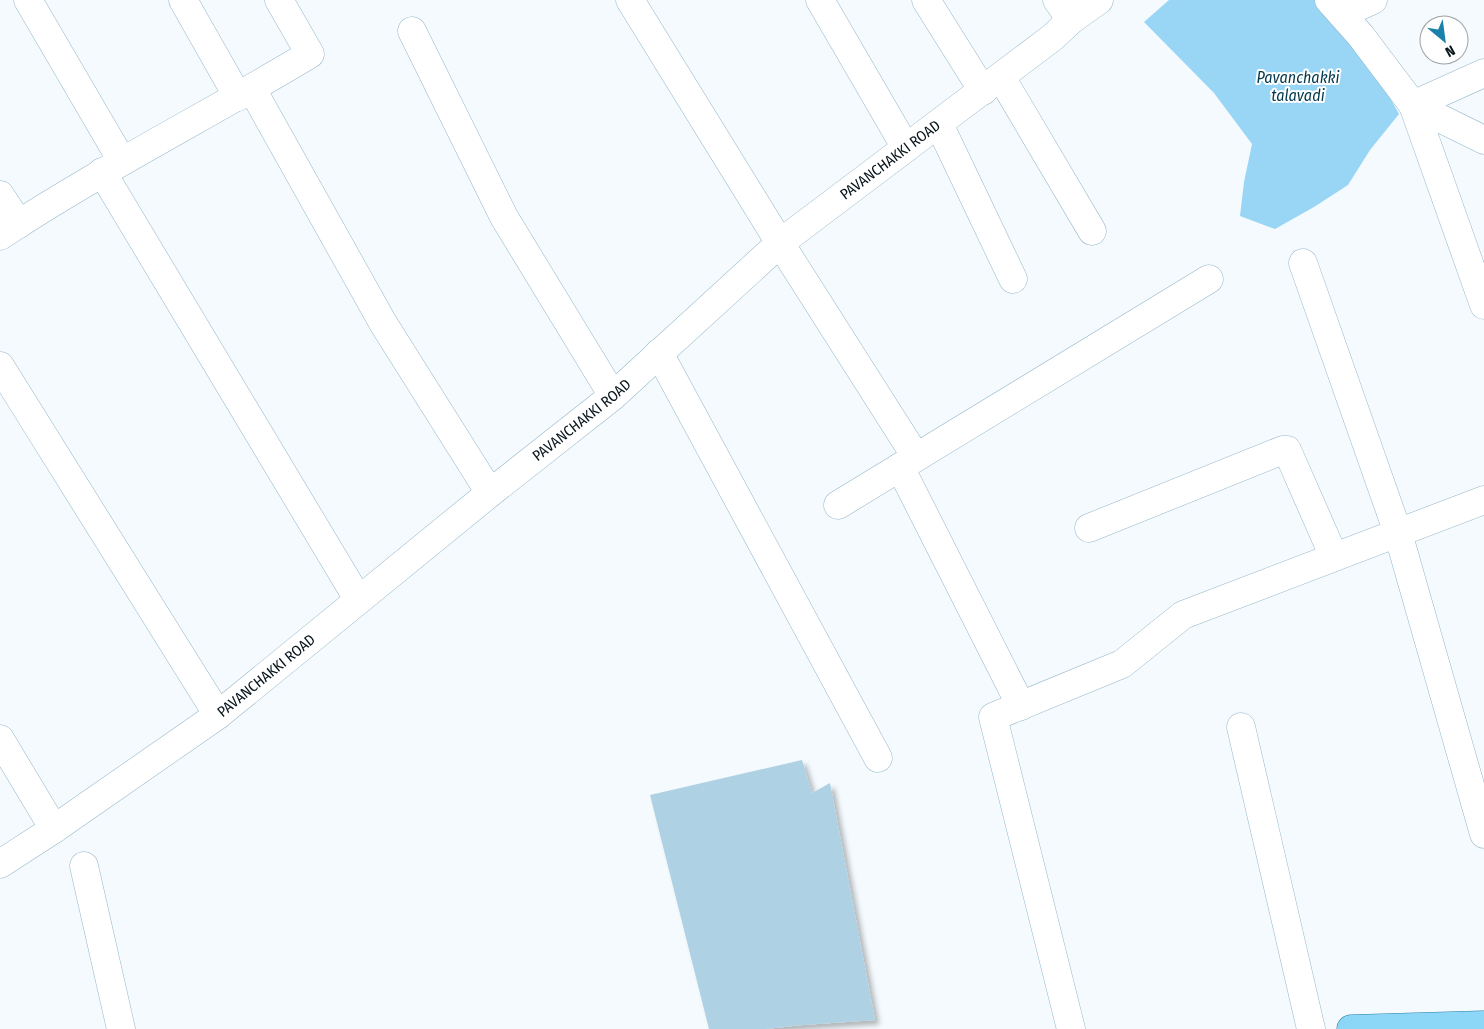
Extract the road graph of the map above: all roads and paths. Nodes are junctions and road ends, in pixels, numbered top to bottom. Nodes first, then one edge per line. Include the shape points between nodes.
1 (28, 0) edge
2 (183, 0) edge
3 (279, 0) edge
4 (630, 0) edge
5 (820, 0) edge
6 (926, 0) edge
7 (1098, 0) edge
8 (1373, 0) edge
9 (1335, 7) edge
10 (1064, 10) edge
11 (412, 31) dead end
12 (1484, 73) edge
13 (992, 84) junction
14 (245, 93) junction
15 (1413, 105) junction
16 (939, 124) junction
17 (1484, 140) edge
18 (906, 148) junction
19 (112, 166) junction
20 (0, 195) edge
21 (9, 230) edge
22 (1092, 230) dead end
23 (780, 243) junction
24 (1303, 262) dead end
25 (1014, 279) dead end
26 (1209, 279) dead end
27 (1484, 305) edge
28 (658, 353) junction
29 (0, 366) edge
30 (613, 396) junction
31 (908, 462) junction
32 (490, 493) junction
33 (1484, 500) edge
34 (838, 505) dead end
35 (1089, 528) dead end
36 (1398, 533) junction
37 (1334, 557) junction
38 (358, 600) junction
39 (1022, 706) junction
40 (218, 715) junction
41 (1241, 727) dead end
42 (0, 739) edge
43 (878, 758) dead end
44 (54, 829) junction
45 (1484, 834) edge
46 (0, 864) edge
47 (84, 866) dead end
48 (1484, 1025) edge
49 (121, 1029) edge
50 (1071, 1029) edge
51 (1311, 1029) edge
52 (1350, 1029) edge

1 - 19 street
2 - 14 street
3 - 14 street via 310,54
4 - 23 street
5 - 18 street
6 - 13 street
7 - 10 street, PAVANCHAKKI ROAD
8 - 9 street
9 - 15 street
10 - 13 street, PAVANCHAKKI ROAD via 1054,37
11 - 30 street via 504,217
12 - 15 street
13 - 16 street, PAVANCHAKKI ROAD
13 - 22 street
14 - 19 street
14 - 32 street
15 - 17 street
15 - 27 street
16 - 18 street, PAVANCHAKKI ROAD
16 - 25 street
18 - 23 street, PAVANCHAKKI ROAD
19 - 21 street
19 - 38 street
20 - 21 street
23 - 28 street, PAVANCHAKKI ROAD
23 - 31 street
24 - 36 street
26 - 31 street
28 - 30 street, PAVANCHAKKI ROAD
28 - 43 street
29 - 40 street
30 - 32 street, PAVANCHAKKI ROAD
31 - 34 street
31 - 39 street
32 - 38 street, PAVANCHAKKI ROAD
33 - 36 street
35 - 37 street via 1287,450
36 - 37 street
36 - 45 street
37 - 39 street via 1183,615 1122,664
38 - 40 street, PAVANCHAKKI ROAD
39 - 50 street via 993,718
40 - 44 street, PAVANCHAKKI ROAD
41 - 51 street
42 - 44 street
44 - 46 street, PAVANCHAKKI ROAD
47 - 49 street
48 - 52 main road

